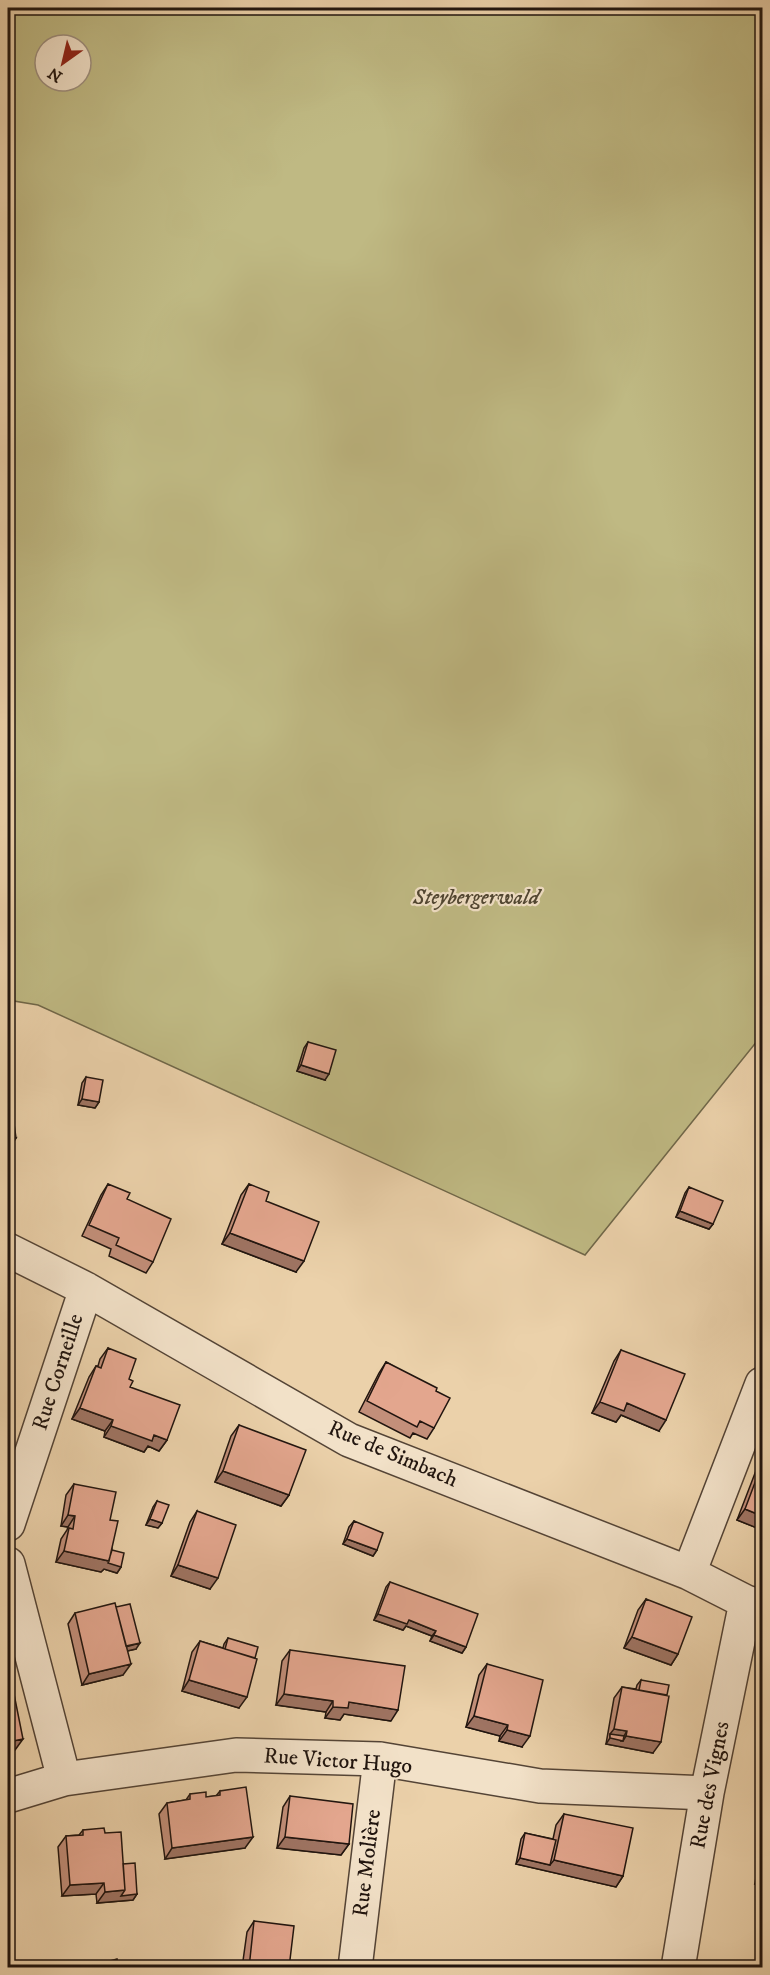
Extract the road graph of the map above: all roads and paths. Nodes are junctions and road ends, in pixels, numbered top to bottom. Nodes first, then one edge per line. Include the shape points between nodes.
1 (8, 1250) edge
2 (86, 1288) junction
3 (762, 1384) edge
4 (8, 1524) edge
5 (8, 1564) edge
6 (689, 1573) junction
7 (754, 1605) edge
8 (380, 1759) junction
9 (64, 1779) junction
10 (707, 1793) junction
11 (8, 1796) edge
12 (355, 1968) edge
13 (678, 1968) edge

1 - 2 street, Rue de Simbach
2 - 4 street, Rue Corneille
2 - 6 street, Rue de Simbach via 349,1440
3 - 6 street
5 - 9 street
6 - 7 street, Rue de Simbach
7 - 10 street, Rue des Vignes
8 - 9 street, Rue Victor Hugo via 236,1755
8 - 10 street, Rue Victor Hugo via 540,1786
8 - 12 street, Rue Molière
9 - 11 street, Rue Victor Hugo
10 - 13 street, Rue des Vignes

